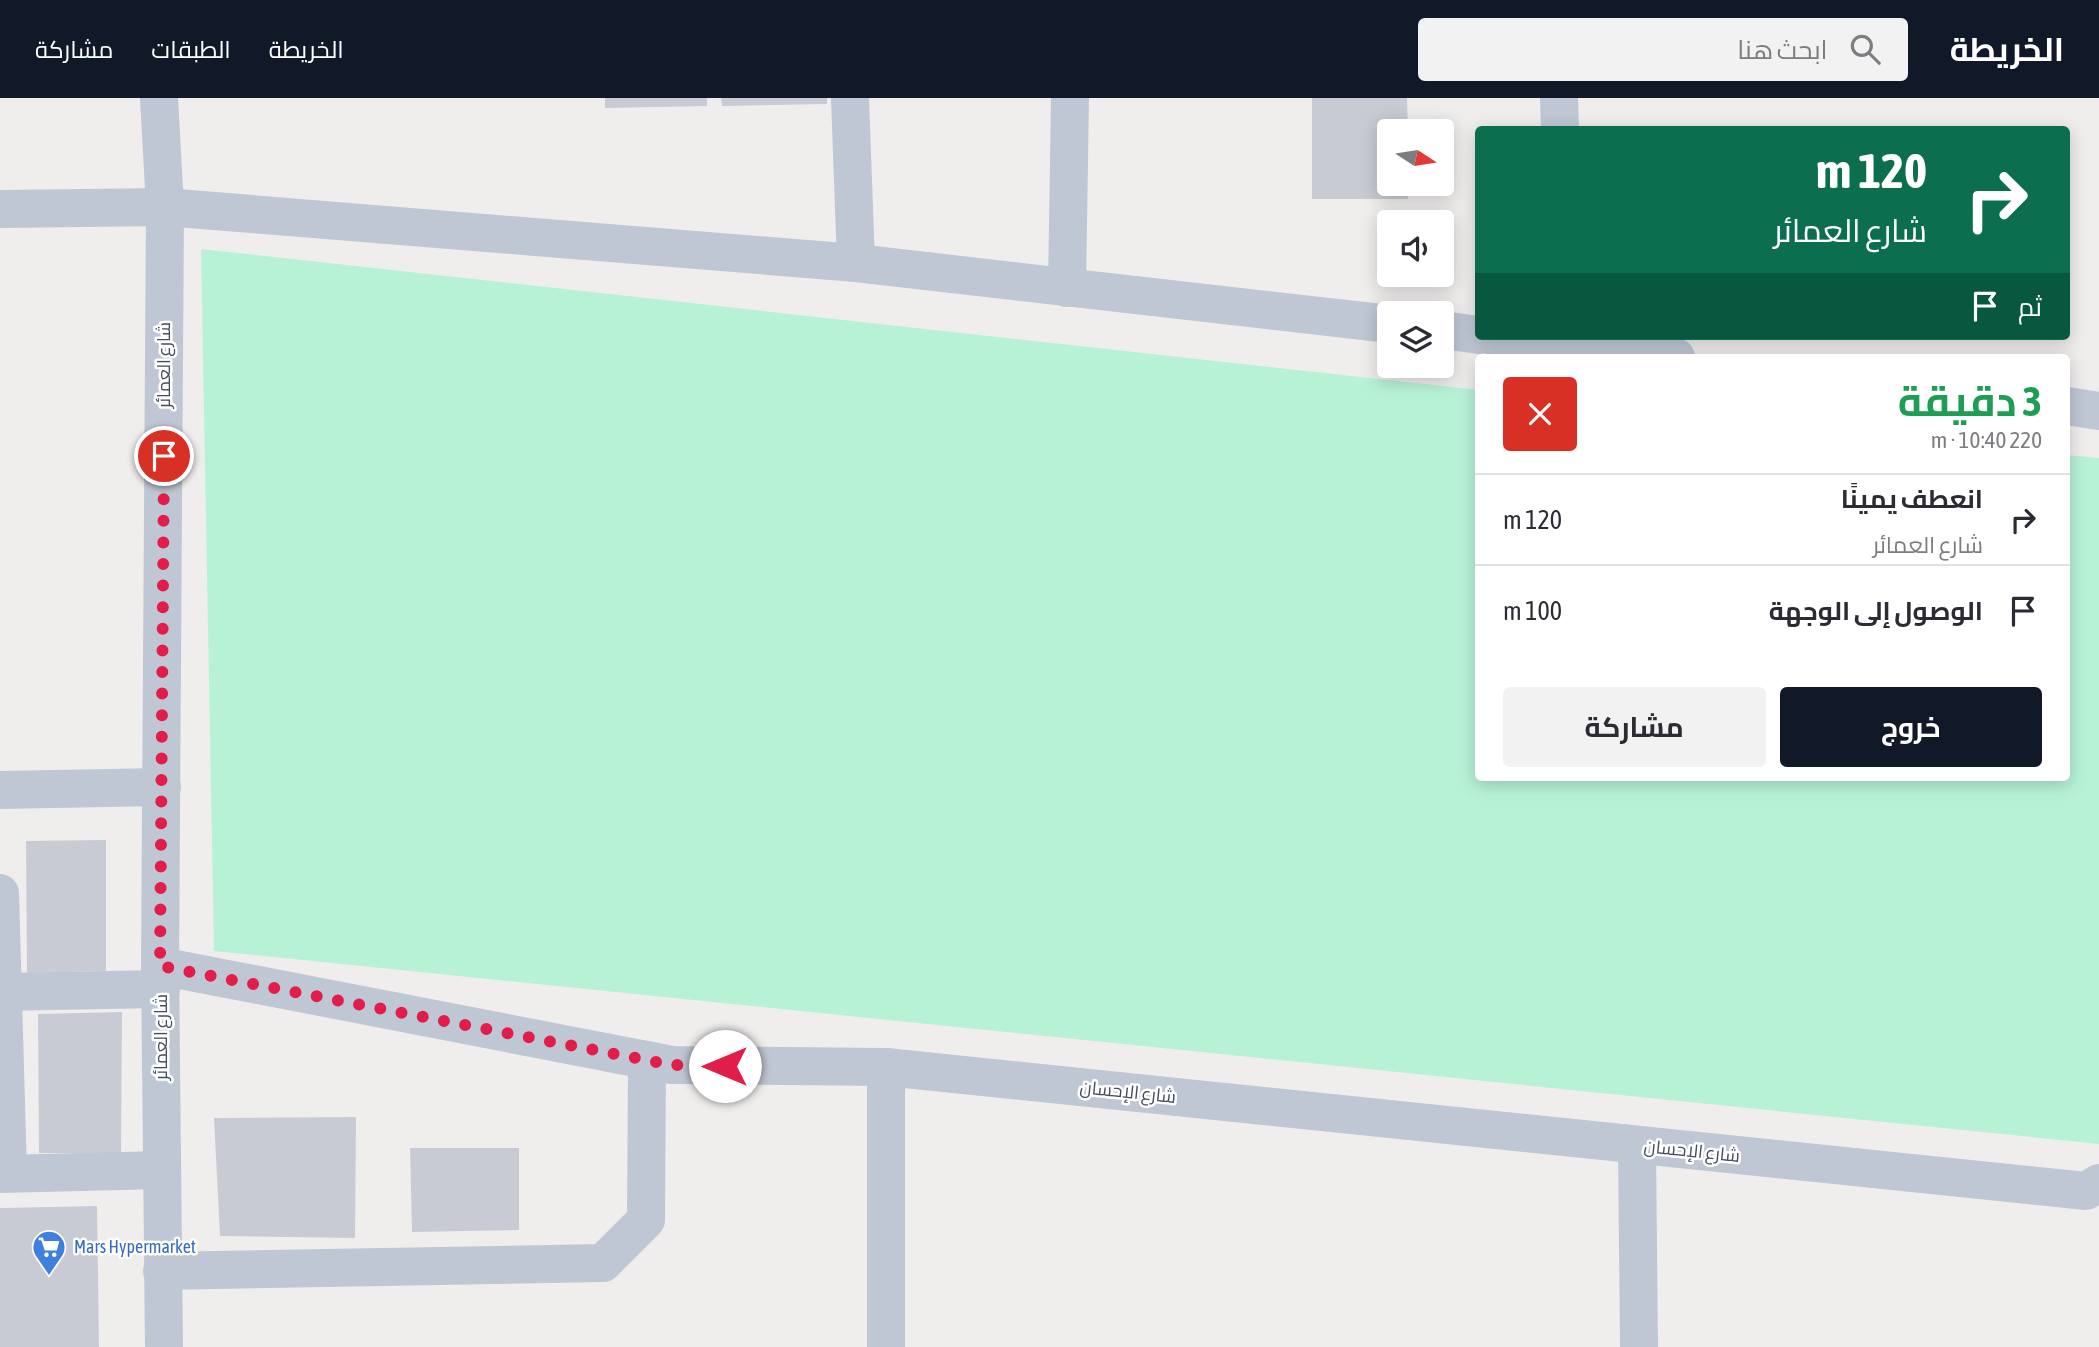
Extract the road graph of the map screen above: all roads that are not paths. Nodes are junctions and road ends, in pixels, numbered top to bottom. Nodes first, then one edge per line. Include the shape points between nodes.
1 (159, 98) edge
2 (850, 98) edge
3 (1070, 98) edge
4 (1559, 98) edge
5 (1560, 126) edge
6 (165, 207) junction
7 (0, 209) edge
8 (856, 263) junction
9 (1068, 288) junction
10 (1377, 323) edge
11 (1454, 332) edge
12 (1475, 334) edge
13 (1567, 340) edge
14 (1657, 354) edge
15 (2070, 406) edge
16 (2099, 411) edge
17 (162, 787) junction
18 (0, 790) edge
19 (0, 893) edge
20 (161, 978) junction
21 (1, 992) edge
22 (647, 1060) junction
23 (886, 1067) junction
24 (1637, 1146) junction
25 (162, 1170) junction
26 (4, 1173) edge
27 (2099, 1183) edge
28 (162, 1271) junction
29 (164, 1347) edge
30 (886, 1347) edge
31 (1639, 1347) edge

1 - 6 street, شارع العمائر
2 - 8 street
3 - 9 street
4 - 5 street
6 - 7 street
6 - 8 street
6 - 17 street, شارع العمائر
8 - 9 street
9 - 10 street
11 - 12 street
13 - 14 street
15 - 16 street
17 - 18 street
17 - 20 street, شارع العمائر
19 - 21 street
20 - 21 street, شارع الإحسان
20 - 22 street, شارع الإحسان
20 - 25 street, شارع العمائر
21 - 26 street
22 - 23 street, شارع الإحسان via 672,1065
22 - 28 street via 646,1220 603,1264
23 - 24 street, شارع الإحسان
23 - 30 street
24 - 27 street, شارع الإحسان via 2086,1191
24 - 31 street
25 - 26 street
25 - 28 street, شارع العمائر
28 - 29 street, شارع العمائر

